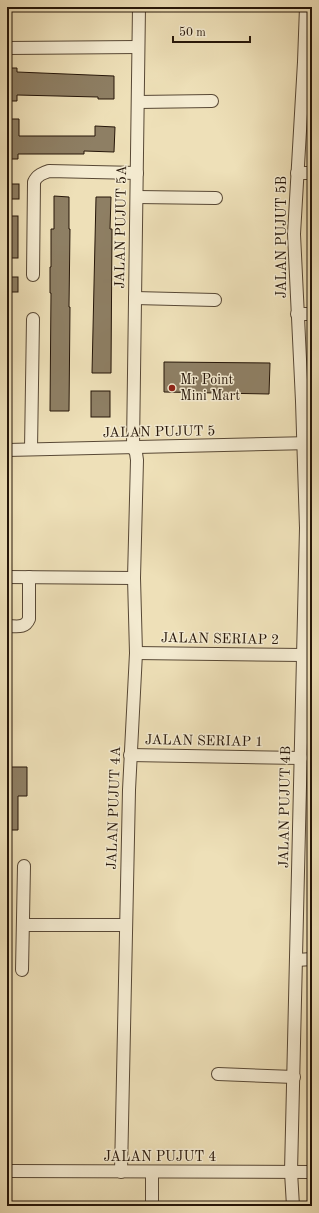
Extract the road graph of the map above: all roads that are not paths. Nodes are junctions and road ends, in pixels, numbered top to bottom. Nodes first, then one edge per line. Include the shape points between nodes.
1 (139, 7) edge
2 (306, 7) edge
3 (138, 47) junction
4 (7, 48) edge
5 (308, 62) edge
6 (212, 101) dead end
7 (138, 102) junction
8 (137, 173) junction
9 (297, 173) junction
10 (312, 173) edge
11 (137, 197) junction
12 (216, 198) dead end
13 (33, 275) dead end
14 (135, 298) junction
15 (215, 300) dead end
16 (297, 314) junction
17 (312, 314) edge
18 (33, 319) dead end
19 (308, 444) edge
20 (133, 447) junction
21 (31, 449) junction
22 (7, 450) edge
23 (309, 528) edge
24 (7, 577) edge
25 (29, 577) junction
26 (134, 578) junction
27 (7, 626) edge
28 (308, 637) edge
29 (136, 653) junction
30 (303, 655) junction
31 (307, 744) edge
32 (130, 756) junction
33 (301, 758) junction
34 (24, 866) dead end
35 (23, 925) junction
36 (126, 925) junction
37 (312, 959) edge
38 (297, 960) junction
39 (22, 970) dead end
40 (218, 1074) dead end
41 (294, 1077) junction
42 (7, 1171) edge
43 (121, 1172) junction
44 (152, 1172) junction
45 (291, 1172) junction
46 (312, 1172) edge
47 (152, 1206) edge
48 (293, 1206) edge

1 - 3 street, JALAN PUJUT 5A
2 - 5 street, JALAN PUJUT 5B
3 - 4 street
3 - 7 street, JALAN PUJUT 5A
5 - 9 street, JALAN PUJUT 5B
6 - 7 street
7 - 8 street, JALAN PUJUT 5A
8 - 11 street, JALAN PUJUT 5A
8 - 13 street via 49,171 35,178
9 - 10 street
9 - 16 street, JALAN PUJUT 5B via 294,234
11 - 12 street
11 - 14 street, JALAN PUJUT 5A
14 - 15 street
14 - 20 street, JALAN PUJUT 5A
16 - 17 street
16 - 19 street, JALAN PUJUT 5B
18 - 21 street
19 - 20 street, JALAN PUJUT 5
19 - 23 street, JALAN PUJUT 4B
20 - 21 street, JALAN PUJUT 5
20 - 26 street, JALAN PUJUT 4A via 137,460
21 - 22 street, JALAN PUJUT 5
23 - 28 street, JALAN PUJUT 4B
24 - 25 street
25 - 26 street
25 - 27 street via 27,624
26 - 29 street, JALAN PUJUT 4A
28 - 30 street, JALAN PUJUT 4B
29 - 30 street, JALAN SERIAP 2
29 - 32 street, JALAN PUJUT 4A
30 - 31 street, JALAN PUJUT 4B
31 - 33 street, JALAN PUJUT 4B
32 - 33 street, JALAN SERIAP 1
32 - 36 street, JALAN PUJUT 4A
33 - 38 street, JALAN PUJUT 4B
34 - 35 street
35 - 36 street
35 - 39 street
36 - 43 street, JALAN PUJUT 4A
37 - 38 street
38 - 41 street, JALAN PUJUT 4B
40 - 41 street
41 - 45 street, JALAN PUJUT 4B
42 - 43 street, JALAN PUJUT 4
43 - 44 street, JALAN PUJUT 4
44 - 45 street, JALAN PUJUT 4
44 - 47 street
45 - 46 street, JALAN PUJUT 4
45 - 48 street, JALAN PUJUT 4B

